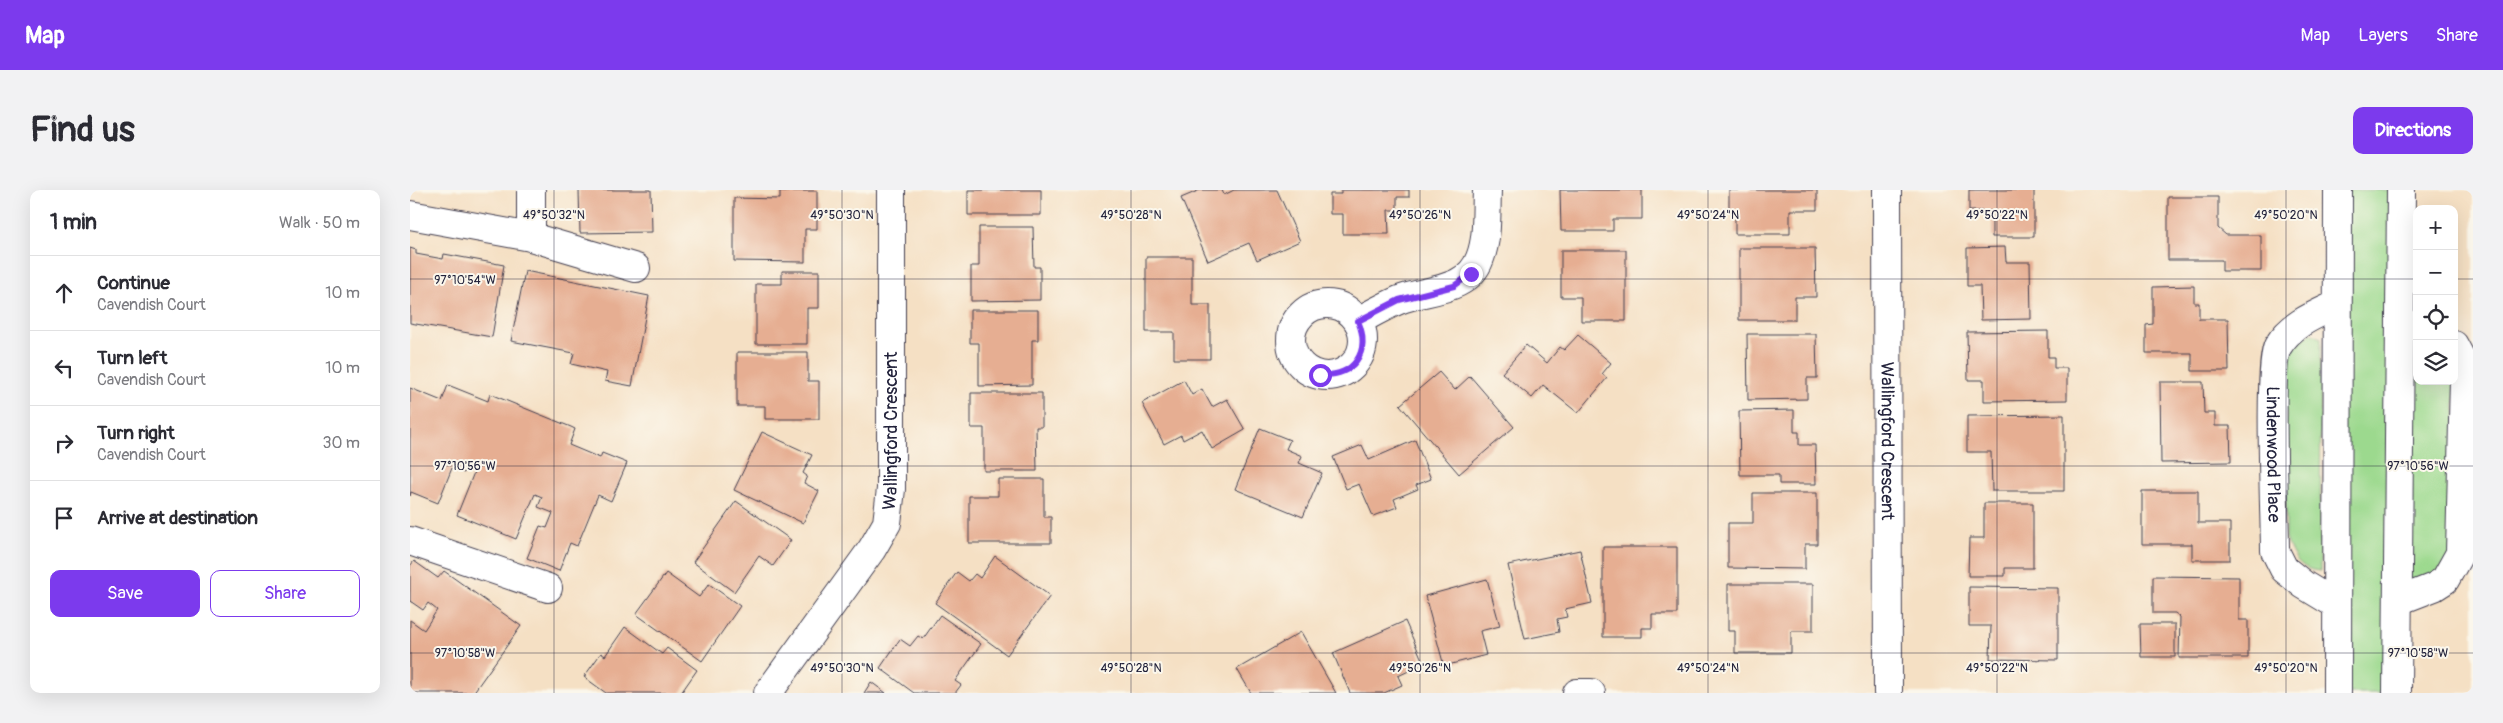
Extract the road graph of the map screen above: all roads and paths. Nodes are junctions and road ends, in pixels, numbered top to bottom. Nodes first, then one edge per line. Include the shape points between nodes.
1 (531, 190) edge
2 (891, 190) edge
3 (1487, 190) edge
4 (1888, 190) edge
5 (2338, 190) edge
6 (2402, 190) edge
7 (410, 215) edge
8 (531, 237) junction
9 (636, 268) dead end
10 (2336, 305) junction
11 (2409, 307) edge
12 (1358, 321) dead end
13 (2458, 352) edge
14 (410, 541) edge
15 (548, 588) dead end
16 (2398, 601) junction
17 (2337, 605) junction
18 (768, 693) edge
19 (1577, 693) edge
20 (1591, 693) edge
21 (1888, 693) edge
22 (2337, 693) edge
23 (2397, 693) edge

1 - 8 street
2 - 18 street, Wallingford Crescent via 891,489 887,523 872,549
3 - 12 street via 1486,228 1480,258 1471,274 1454,286 1399,300
4 - 21 street, Wallingford Crescent
5 - 10 street
6 - 11 street
7 - 8 street
8 - 9 street
10 - 17 street
10 - 17 street, Lindenwood Place via 2303,320 2277,346 2273,386 2275,551 2284,569
11 - 16 street
13 - 16 street via 2464,377 2460,553 2445,580
14 - 15 street
16 - 23 street
17 - 22 street
19 - 20 street

